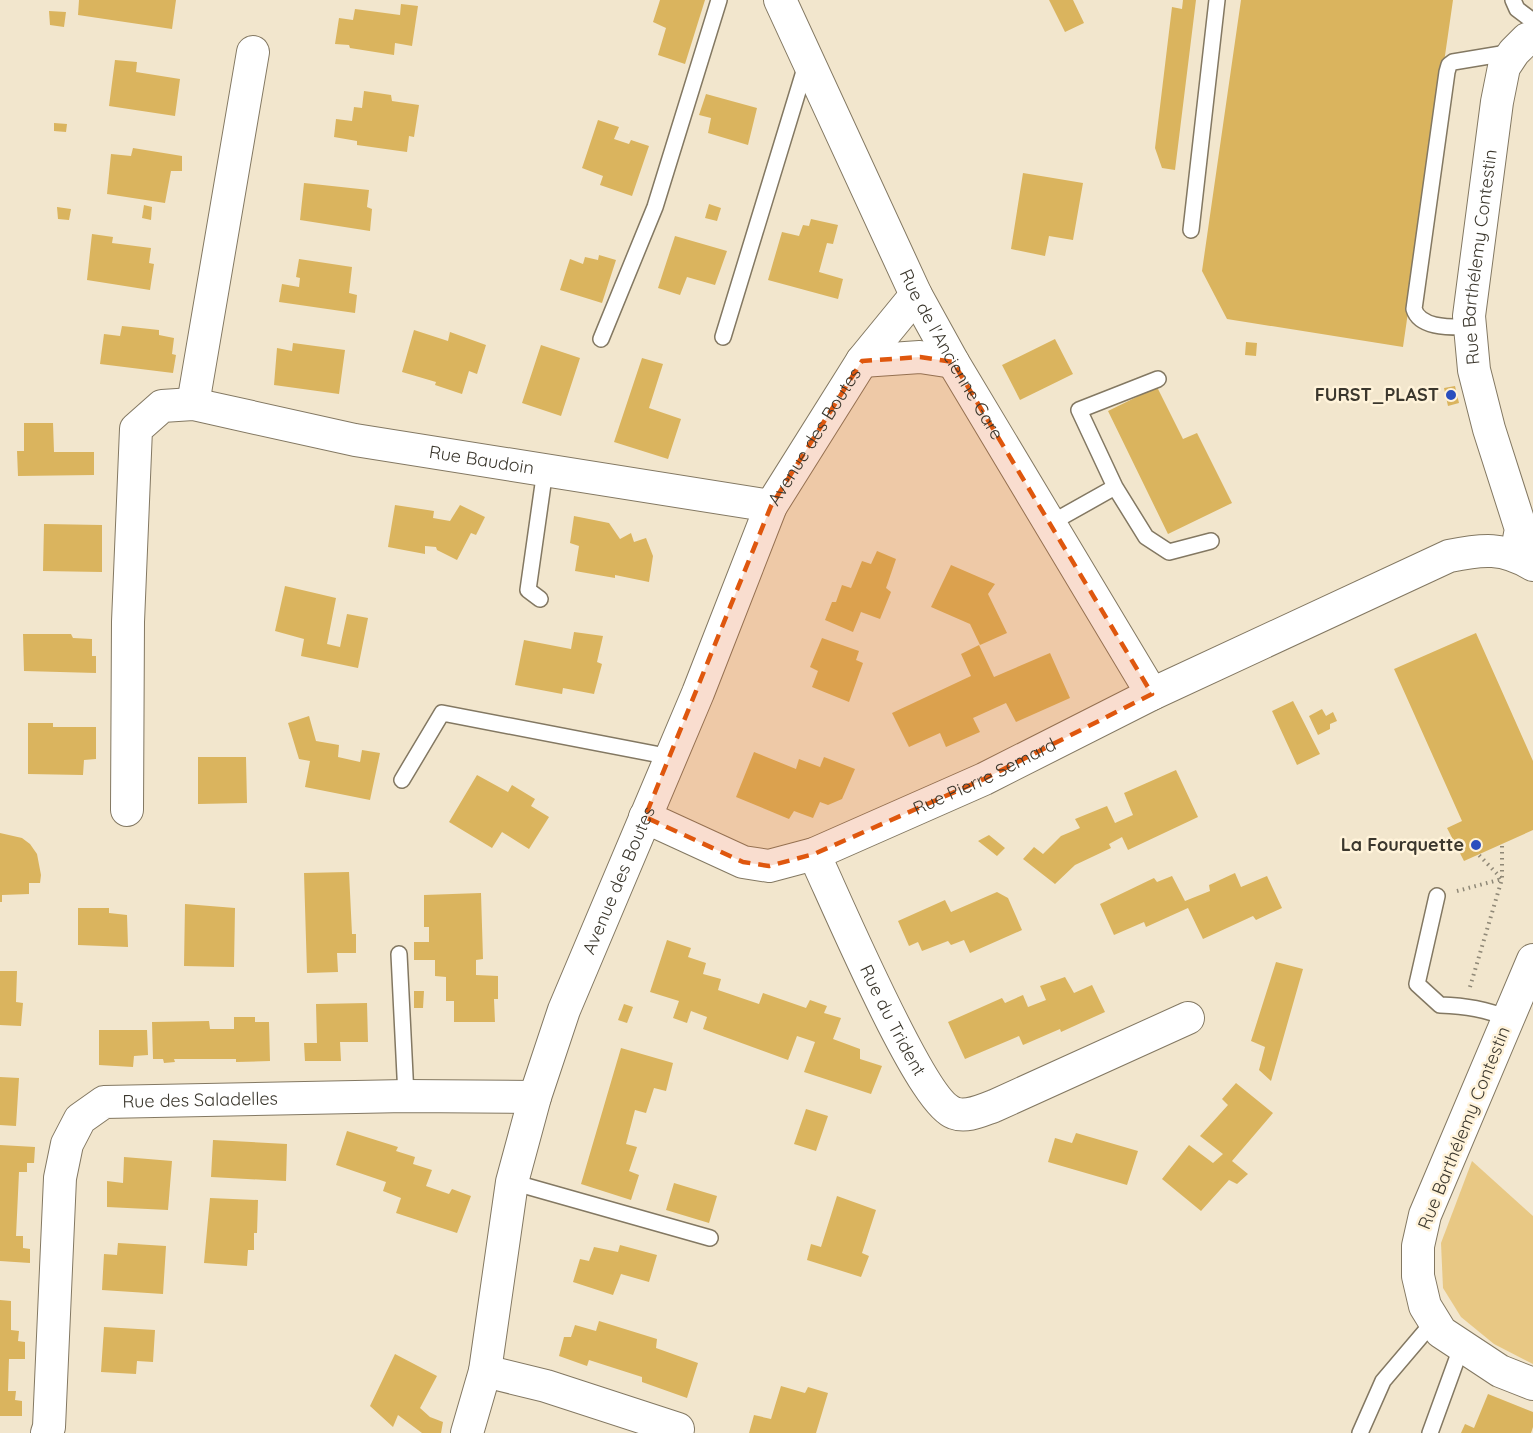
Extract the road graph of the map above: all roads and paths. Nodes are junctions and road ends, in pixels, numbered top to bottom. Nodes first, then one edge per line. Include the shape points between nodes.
1 (719, 0) edge
2 (780, 0) edge
3 (1217, 0) edge
4 (1513, 0) edge
5 (1533, 21) edge
6 (1523, 44) edge
7 (253, 52) dead end
8 (807, 60) junction
9 (1191, 230) dead end
10 (916, 295) junction
11 (1469, 327) junction
12 (723, 337) dead end
13 (601, 339) dead end
14 (862, 361) junction
15 (952, 362) junction
16 (1158, 379) dead end
17 (193, 404) junction
18 (545, 470) junction
19 (1115, 487) junction
20 (771, 506) junction
21 (1051, 523) junction
22 (1211, 541) dead end
23 (1525, 560) edge
24 (540, 599) dead end
25 (1152, 694) junction
26 (671, 758) junction
27 (402, 780) dead end
28 (127, 810) dead end
29 (645, 817) junction
30 (1502, 844) dead end
31 (814, 854) junction
32 (1478, 854) dead end
33 (1502, 879) junction
34 (1437, 896) joint
35 (399, 954) dead end
36 (1533, 960) edge
37 (1521, 1002) edge
38 (1465, 1006) junction
39 (1188, 1018) dead end
40 (406, 1096) junction
41 (535, 1097) junction
42 (512, 1182) junction
43 (710, 1238) dead end
44 (1434, 1322) junction
45 (1462, 1345) junction
46 (485, 1371) junction
47 (1533, 1384) edge
48 (678, 1429) dead end
49 (47, 1433) edge
50 (467, 1433) edge
51 (1360, 1433) edge
52 (1430, 1433) edge

1 - 13 lane via 655,207
2 - 8 street, Rue de l'Ancienne Gare
3 - 9 lane
4 - 5 lane via 1517,9
6 - 11 street, Rue Barthélemy Contestin via 1504,67 1497,102
6 - 11 lane via 1454,62 1447,72 1414,309 1422,321 1445,327
7 - 17 street
8 - 10 street, Rue de l'Ancienne Gare
8 - 12 lane
10 - 14 street, Avenue des Boutes
10 - 15 street, Rue de l'Ancienne Gare
11 - 23 street, Rue Barthélemy Contestin via 1474,370 1521,529
14 - 15 street, Avenue des Boutes via 920,357
14 - 20 street, Avenue des Boutes
15 - 21 street, Rue de l'Ancienne Gare
16 - 19 lane via 1079,410
17 - 18 street, Rue Baudoin via 355,440
17 - 28 street, Rue Baudoin via 162,406 136,429 128,622
18 - 20 street, Rue Baudoin
18 - 24 lane via 528,590
19 - 21 lane
19 - 22 lane via 1146,537 1169,552
20 - 26 street, Avenue des Boutes
21 - 25 street, Rue de l'Ancienne Gare
23 - 25 street, Rue Barthélemy Contestin via 1487,550 1449,556
25 - 31 street, Rue Pierre Semard via 984,778
26 - 27 lane via 442,713
26 - 29 street, Avenue des Boutes
29 - 31 street via 743,862 769,866
29 - 41 street, Avenue des Boutes via 564,1010
30 - 33 path
31 - 39 street, Rue du Trident via 905,1050 935,1095 954,1113 967,1114 994,1106
32 - 33 path
33 - 34 path
33 - 38 path
34 - 38 lane via 1417,984 1440,1005
35 - 40 lane
36 - 37 street, Rue Barthélemy Contestin
37 - 38 lane via 1488,1010
37 - 44 street, Rue Barthélemy Contestin via 1425,1215 1418,1246 1418,1276 1425,1306
40 - 41 street, Rue des Saladelles
40 - 49 street, Rue des Saladelles via 104,1102 80,1119 67,1144 60,1178
41 - 42 street, Avenue des Boutes
42 - 43 lane
42 - 46 street, Avenue des Boutes
44 - 45 street, Rue Barthélemy Contestin
44 - 51 lane via 1383,1381
45 - 47 street, Rue Barthélemy Contestin via 1500,1371
45 - 52 lane
46 - 48 street via 546,1386
46 - 50 street, Avenue des Boutes

